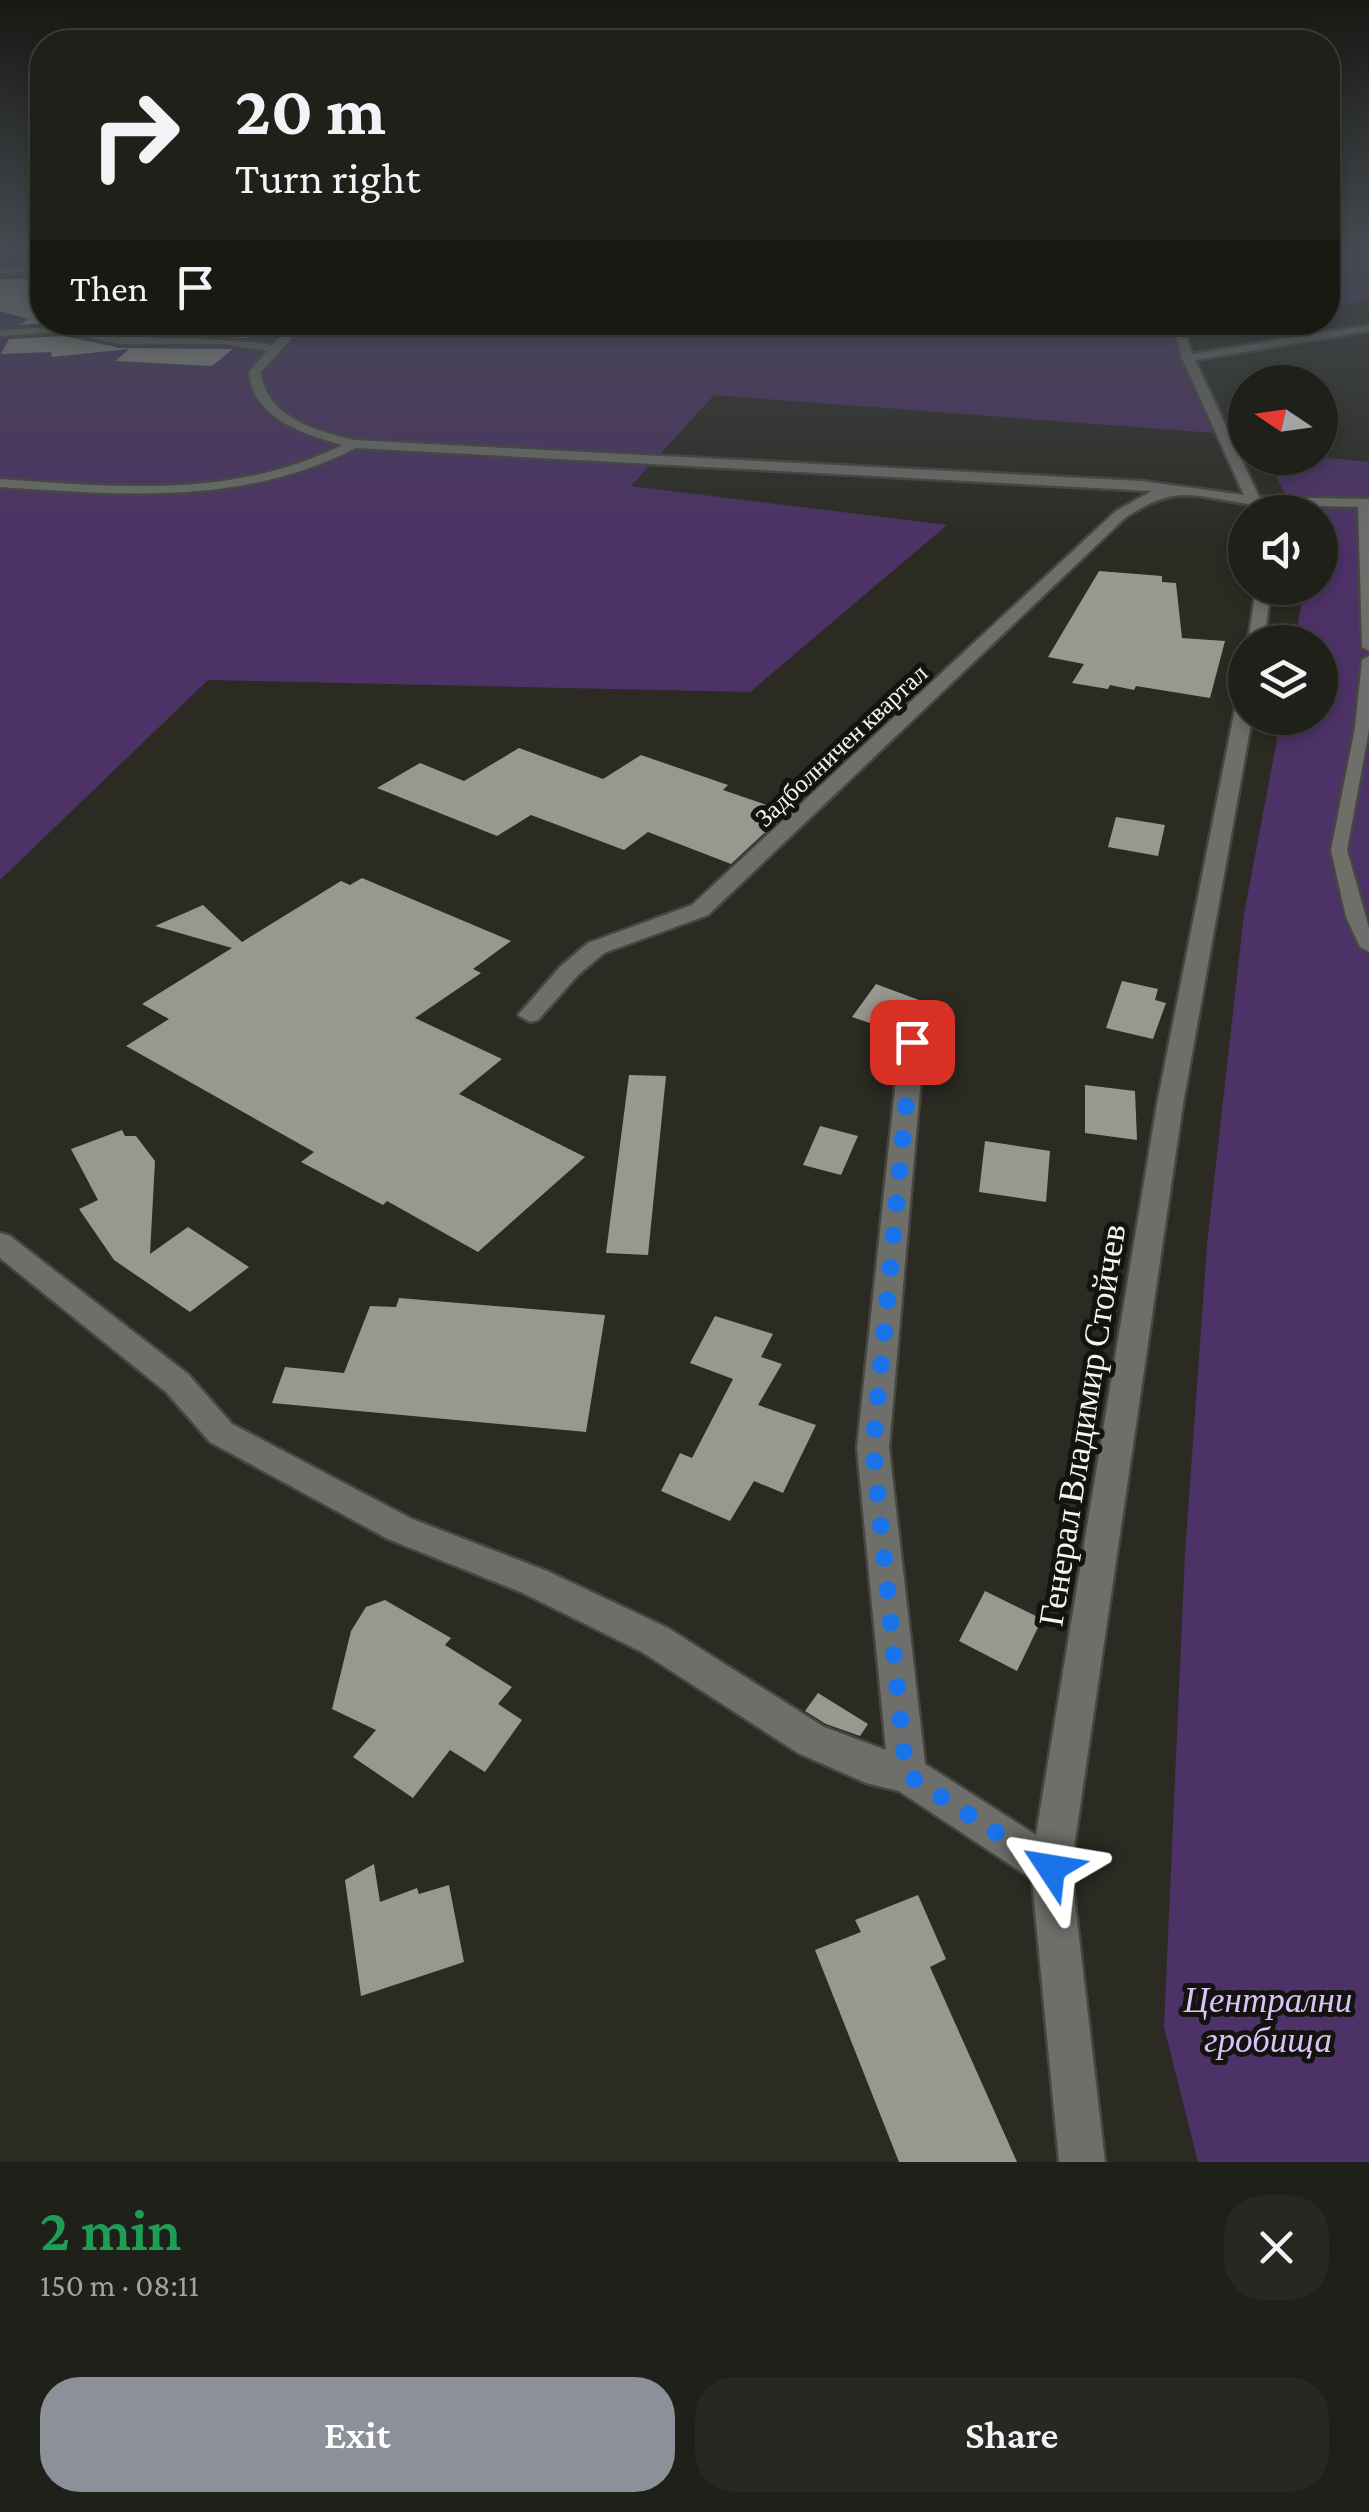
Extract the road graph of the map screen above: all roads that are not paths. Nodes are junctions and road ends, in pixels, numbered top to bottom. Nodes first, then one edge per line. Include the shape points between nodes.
1 (266, 347) edge
2 (1184, 347) edge
3 (1255, 347) edge
4 (274, 348) joint
5 (1188, 358) junction
6 (354, 444) junction
7 (0, 483) edge
8 (1173, 489) junction
9 (1251, 495) edge
10 (1228, 501) edge
11 (1366, 503) edge
12 (1338, 504) edge
13 (1367, 561) edge
14 (1369, 647) edge
15 (1369, 660) edge
16 (1239, 735) edge
17 (1362, 768) edge
18 (1369, 947) edge
19 (530, 1015) dead end
20 (912, 1042) dead end
21 (0, 1243) edge
22 (906, 1774) junction
23 (1051, 1868) junction
24 (1082, 2162) edge

1 - 4 street
2 - 5 street
3 - 5 street
4 - 6 street via 255,379 268,401 297,428
5 - 9 street
6 - 7 street via 306,470 234,485
6 - 8 street
8 - 10 street
8 - 19 street, Задболничен квартал via 1121,514 700,910 595,948
11 - 12 street
11 - 13 lane
13 - 14 lane
15 - 17 lane
16 - 23 street, Генерал Владимир Стойчев via 1170,1104
17 - 18 lane via 1339,850
20 - 22 street via 873,1448
21 - 22 street via 177,1383 221,1433 400,1529 536,1582 654,1640 811,1740
22 - 23 street
23 - 24 street, Генерал Владимир Стойчев

